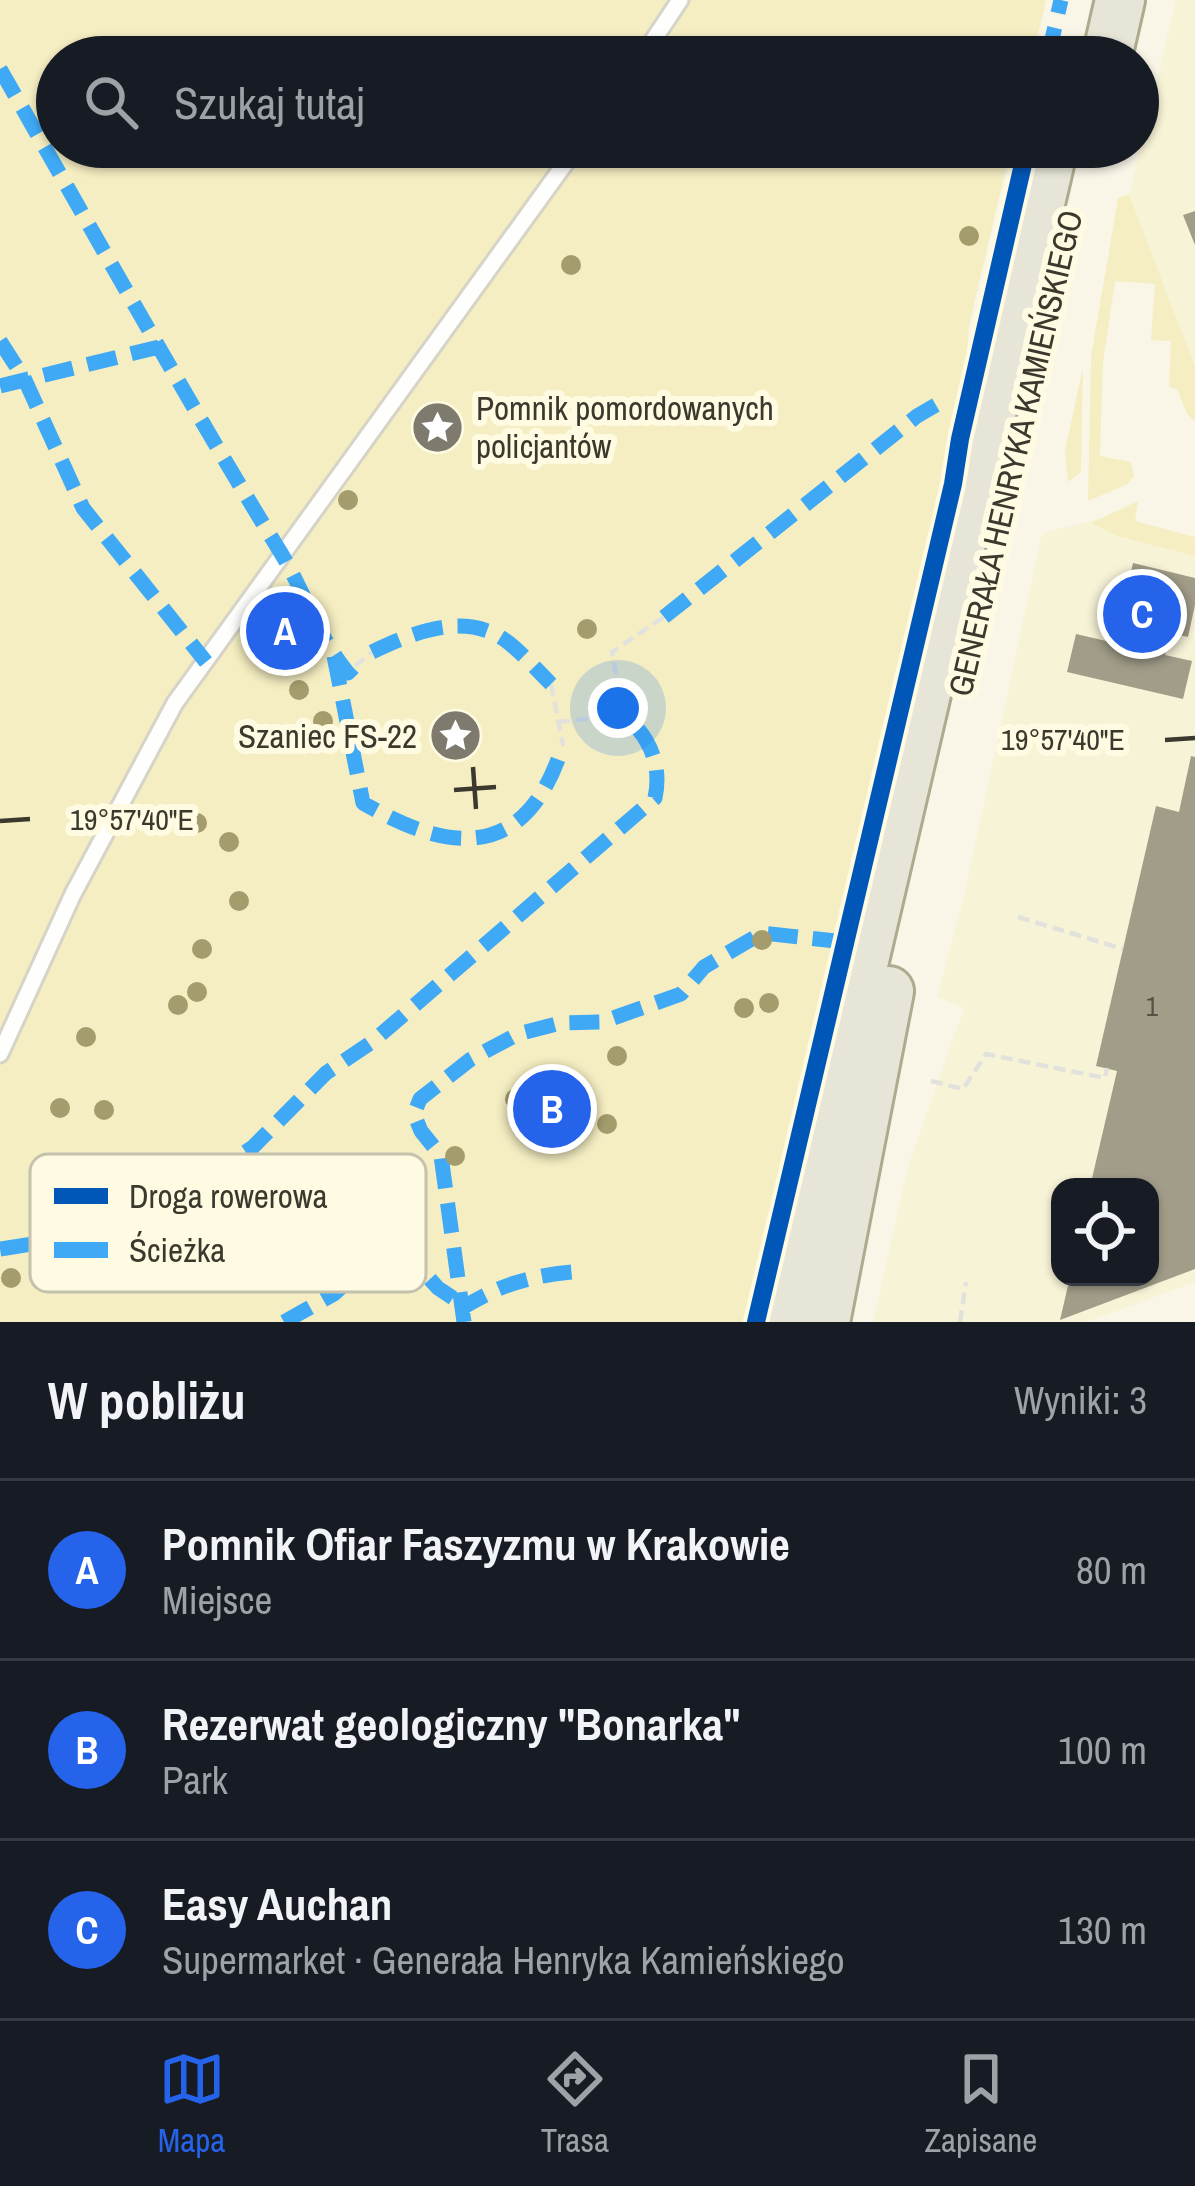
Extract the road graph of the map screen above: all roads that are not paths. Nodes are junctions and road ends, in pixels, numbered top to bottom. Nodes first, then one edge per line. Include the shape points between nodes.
1 (680, 0) edge
2 (1087, 0) edge
3 (1120, 0) edge
4 (656, 36) edge
5 (1079, 36) edge
6 (1112, 36) edge
7 (562, 168) edge
8 (1048, 168) edge
9 (1081, 168) edge
10 (0, 1054) edge
11 (780, 1322) edge
12 (825, 1322) edge

1 - 4 lane
2 - 5 main road
3 - 6 main road
7 - 10 lane via 175,703 73,894
8 - 11 main road, GENERAŁA HENRYKA KAMIEŃSKIEGO
9 - 12 main road, GENERAŁA HENRYKA KAMIEŃSKIEGO via 889,989

